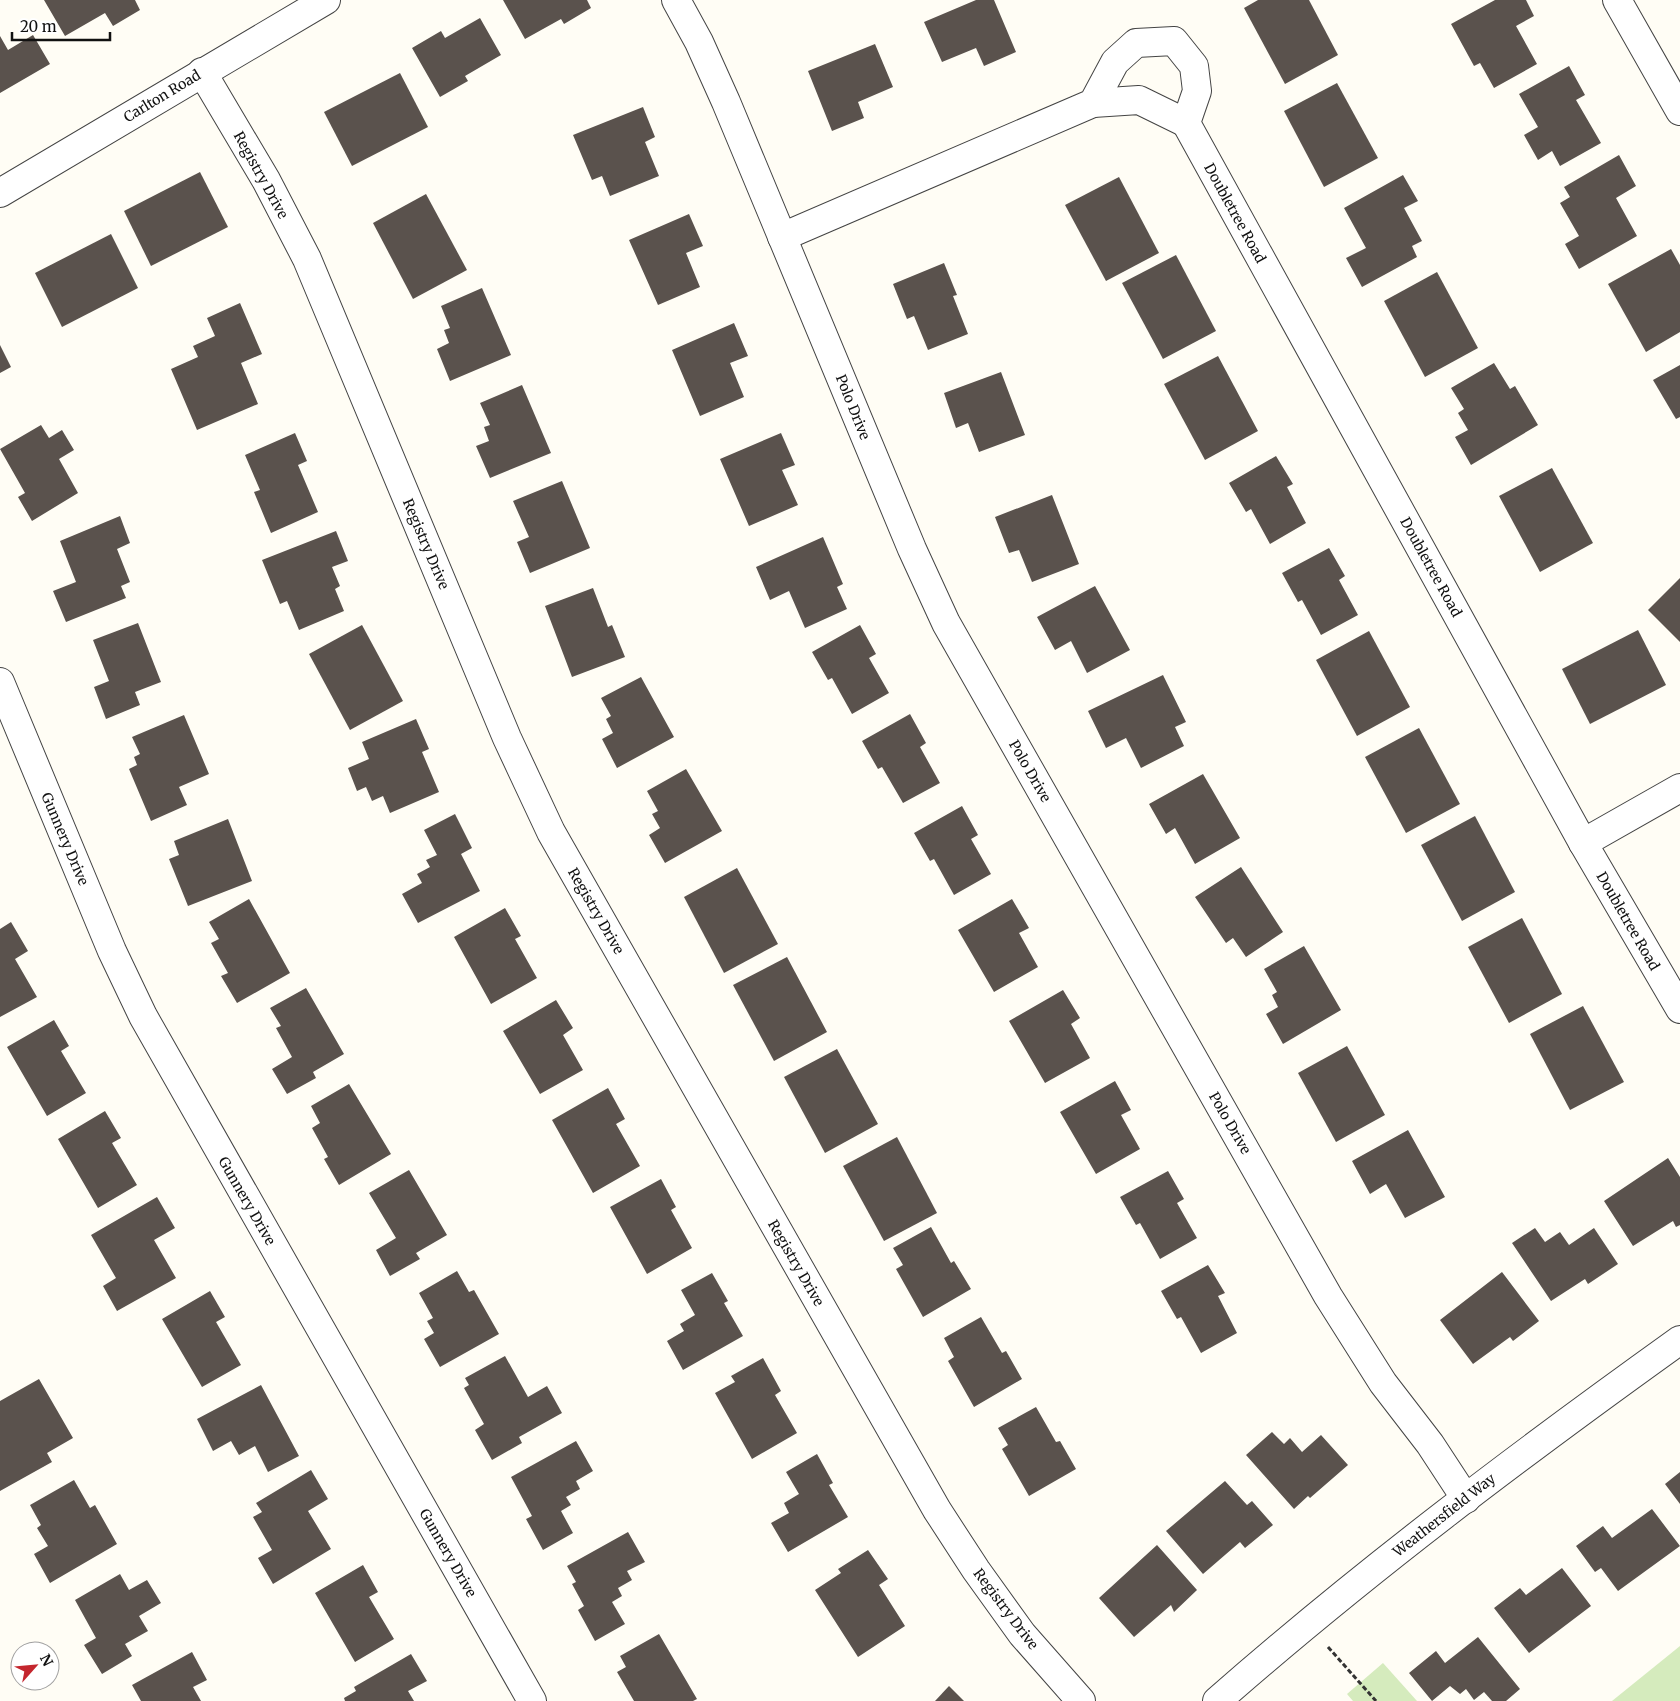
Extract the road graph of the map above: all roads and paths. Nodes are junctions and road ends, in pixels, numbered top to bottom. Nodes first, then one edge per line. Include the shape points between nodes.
1 (326, 0) edge
2 (676, 0) edge
3 (1617, 0) edge
4 (202, 72) junction
5 (1093, 103) junction
6 (1680, 111) edge
7 (1186, 123) junction
8 (0, 193) edge
9 (782, 237) junction
10 (0, 682) edge
11 (1680, 788) edge
12 (1583, 843) junction
13 (1680, 1009) edge
14 (1680, 1340) edge
15 (1466, 1499) junction
16 (1307, 1624) junction
17 (532, 1701) edge
18 (1081, 1701) edge
19 (1217, 1701) edge
20 (1376, 1701) edge

1 - 4 street, Carlton Road
2 - 9 street, Polo Drive via 723,93
3 - 6 street
4 - 8 street, Carlton Road
4 - 18 street, Registry Drive via 266,180 306,259 507,738 551,832 937,1510 1022,1634
5 - 7 street via 1139,100
5 - 7 street via 1115,62 1136,43 1174,41 1194,66 1196,91
5 - 9 street
7 - 12 street, Doubletree Road
9 - 15 street, Polo Drive via 946,623 1328,1296 1383,1383 1430,1444
10 - 17 street, Gunnery Drive via 112,951 143,1016
11 - 12 street
12 - 13 street, Doubletree Road
14 - 15 street, Weathersfield Way via 1510,1463
15 - 16 street, Weathersfield Way
16 - 19 street, Weathersfield Way
16 - 20 path

